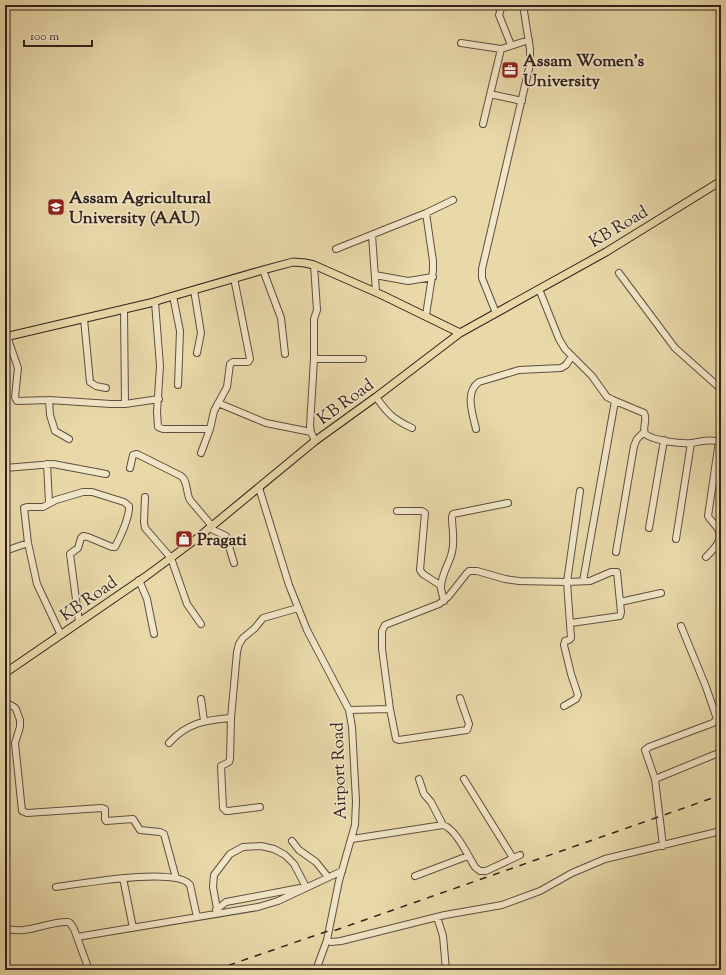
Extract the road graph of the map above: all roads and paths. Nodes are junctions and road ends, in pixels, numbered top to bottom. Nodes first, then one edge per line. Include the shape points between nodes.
1 (502, 5) edge
2 (523, 5) edge
3 (529, 40) junction
4 (461, 43) dead end
5 (511, 45) junction
6 (501, 49) junction
7 (490, 94) junction
8 (522, 101) junction
9 (483, 124) dead end
10 (721, 181) edge
11 (453, 200) dead end
12 (426, 213) junction
13 (372, 235) junction
14 (336, 249) dead end
15 (314, 265) junction
16 (263, 270) junction
17 (619, 273) dead end
18 (375, 275) junction
19 (432, 277) junction
20 (234, 278) junction
21 (539, 289) junction
22 (194, 290) junction
23 (376, 292) junction
24 (172, 296) junction
25 (155, 302) junction
26 (124, 309) junction
27 (496, 313) junction
28 (426, 316) junction
29 (84, 319) junction
30 (460, 333) junction
31 (6, 337) edge
32 (197, 353) dead end
33 (286, 354) dead end
34 (572, 356) junction
35 (314, 359) junction
36 (363, 359) dead end
37 (718, 384) edge
38 (178, 385) dead end
39 (106, 388) dead end
40 (721, 389) edge
41 (376, 397) junction
42 (159, 399) junction
43 (49, 400) junction
44 (615, 401) junction
45 (218, 403) junction
46 (125, 404) junction
47 (412, 428) dead end
48 (210, 429) junction
49 (476, 429) dead end
50 (311, 432) junction
51 (644, 432) junction
52 (69, 439) dead end
53 (664, 440) junction
54 (315, 441) junction
55 (720, 442) edge
56 (691, 443) junction
57 (201, 453) dead end
58 (47, 464) junction
59 (5, 468) edge
60 (130, 468) dead end
61 (106, 474) dead end
62 (259, 488) junction
63 (580, 491) dead end
64 (145, 497) dead end
65 (508, 503) dead end
66 (49, 504) junction
67 (397, 511) dead end
68 (210, 527) junction
69 (649, 528) dead end
70 (676, 539) dead end
71 (28, 543) junction
72 (5, 551) edge
73 (616, 552) dead end
74 (706, 557) dead end
75 (170, 558) junction
76 (234, 563) dead end
77 (139, 580) junction
78 (583, 581) junction
79 (567, 582) junction
80 (441, 588) junction
81 (661, 593) dead end
82 (444, 601) junction
83 (620, 602) junction
84 (298, 608) junction
85 (79, 622) junction
86 (571, 623) junction
87 (201, 624) dead end
88 (681, 626) dead end
89 (154, 634) dead end
90 (61, 635) junction
91 (5, 664) edge
92 (6, 673) edge
93 (201, 698) dead end
94 (460, 698) dead end
95 (5, 702) edge
96 (564, 706) dead end
97 (390, 709) junction
98 (349, 710) junction
99 (231, 718) junction
100 (204, 721) junction
101 (170, 742) dead end
102 (721, 752) edge
103 (419, 779) dead end
104 (464, 779) dead end
105 (656, 779) junction
106 (260, 807) dead end
107 (443, 825) junction
108 (721, 831) edge
109 (352, 839) junction
110 (292, 841) dead end
111 (663, 846) junction
112 (468, 856) junction
113 (342, 871) junction
114 (415, 876) dead end
115 (123, 878) junction
116 (176, 878) junction
117 (328, 878) junction
118 (308, 886) junction
119 (56, 887) dead end
120 (217, 909) junction
121 (212, 914) junction
122 (198, 917) junction
123 (437, 917) junction
124 (5, 928) edge
125 (133, 928) junction
126 (77, 937) junction
127 (327, 940) junction
128 (89, 970) edge
129 (316, 970) edge
130 (446, 970) edge

1 - 5 street via 499,15
2 - 3 street
3 - 5 street
3 - 8 street via 530,64
4 - 6 street
5 - 6 street
6 - 7 street
7 - 8 street
7 - 9 street
8 - 27 street via 482,269 482,278
10 - 21 main road, KB Road via 606,252
11 - 12 street
12 - 13 street
12 - 19 street via 433,261
13 - 14 street
13 - 18 street
15 - 16 main road via 293,262
15 - 23 main road
15 - 35 street via 318,310 314,319
16 - 20 main road
16 - 33 street via 281,318
17 - 37 street via 675,348
18 - 19 street via 408,280
18 - 23 street
19 - 28 street
20 - 22 main road
20 - 45 street via 250,359 248,362 230,364 227,387
21 - 27 main road, KB Road
21 - 34 street via 559,339
22 - 24 main road
22 - 32 street via 201,333
23 - 28 main road
24 - 25 main road
24 - 38 street via 180,331
25 - 26 main road
25 - 42 street via 160,366
26 - 29 main road
26 - 46 street
27 - 30 main road, KB Road
28 - 30 main road
29 - 31 main road
29 - 39 street via 90,382
30 - 41 main road, KB Road
31 - 43 street via 18,368 16,400
34 - 44 street via 592,376 607,397
34 - 49 street via 561,368 519,370 476,384 471,394
35 - 36 street
35 - 50 street
37 - 40 street
41 - 47 street via 388,414
41 - 54 main road, KB Road
42 - 46 street
42 - 48 street via 159,428
43 - 46 street
43 - 52 street via 55,431
44 - 51 street via 644,413
44 - 78 street
45 - 48 street
45 - 50 street via 266,423
48 - 57 street
50 - 54 street
51 - 53 street via 647,436
51 - 73 street via 634,446
53 - 56 street
53 - 69 street
54 - 62 main road, KB Road
55 - 56 street via 707,440
55 - 74 street via 708,516 719,531 720,537 717,545
56 - 70 street
58 - 59 street
58 - 61 street
58 - 66 street
60 - 68 street via 133,455 136,454 181,476 185,480 188,497
62 - 68 main road, KB Road
62 - 84 street, Airport Road via 282,566
63 - 79 street
64 - 75 street via 144,525
65 - 80 street via 452,515 453,548 442,577
66 - 71 street via 43,507 24,508
66 - 85 street via 87,492 124,502 129,506 128,516 115,547 83,536 78,548 70,554
67 - 80 street via 424,512 420,570
68 - 75 main road, KB Road
68 - 76 street via 226,536
71 - 72 street
71 - 90 street via 39,589
75 - 77 main road, KB Road
75 - 87 street via 187,604
77 - 85 main road, KB Road
77 - 89 street via 147,600
78 - 79 street
78 - 83 street via 595,580 615,571 618,574
79 - 82 street via 519,581 473,571 466,573
79 - 86 street
80 - 82 street
81 - 83 street
82 - 97 street via 390,622 383,628 382,649
83 - 86 street via 621,614 618,618
84 - 98 street, Airport Road
84 - 99 street via 263,618 240,641
85 - 90 main road, KB Road
86 - 96 street via 571,639 564,641 564,645 578,695
88 - 105 street via 717,719 713,723 646,748
90 - 92 main road, KB Road
91 - 92 street
93 - 100 street
94 - 97 street via 470,726 462,732 398,740
95 - 116 street via 16,709 20,720 15,743 22,811 102,808 105,809 106,821 133,819 140,830 164,834
97 - 98 street
98 - 109 street, Airport Road via 356,801
99 - 100 street
99 - 106 street via 230,759 220,766 223,808 228,811
100 - 101 street via 180,731
102 - 105 street
103 - 107 street via 424,794
104 - 112 street via 516,857 483,872 475,867
105 - 111 street
107 - 109 street
107 - 112 street via 453,831
108 - 111 street
109 - 113 street, Airport Road
110 - 117 street via 299,850 316,862
111 - 123 street via 594,863 540,891 502,905
112 - 114 street
113 - 117 street
113 - 127 street, Airport Road
115 - 116 street
115 - 119 street
115 - 125 street
116 - 122 street via 190,885
117 - 118 street
118 - 120 street via 226,902
118 - 120 street via 294,864 274,848 243,847 230,854 214,875 213,887
118 - 121 street via 278,901 258,907
120 - 121 street
121 - 122 street
122 - 125 street
123 - 127 street via 357,938 335,942
123 - 130 street via 443,936
124 - 126 street via 14,931 68,922
125 - 126 street
126 - 128 street
127 - 129 street, Airport Road

